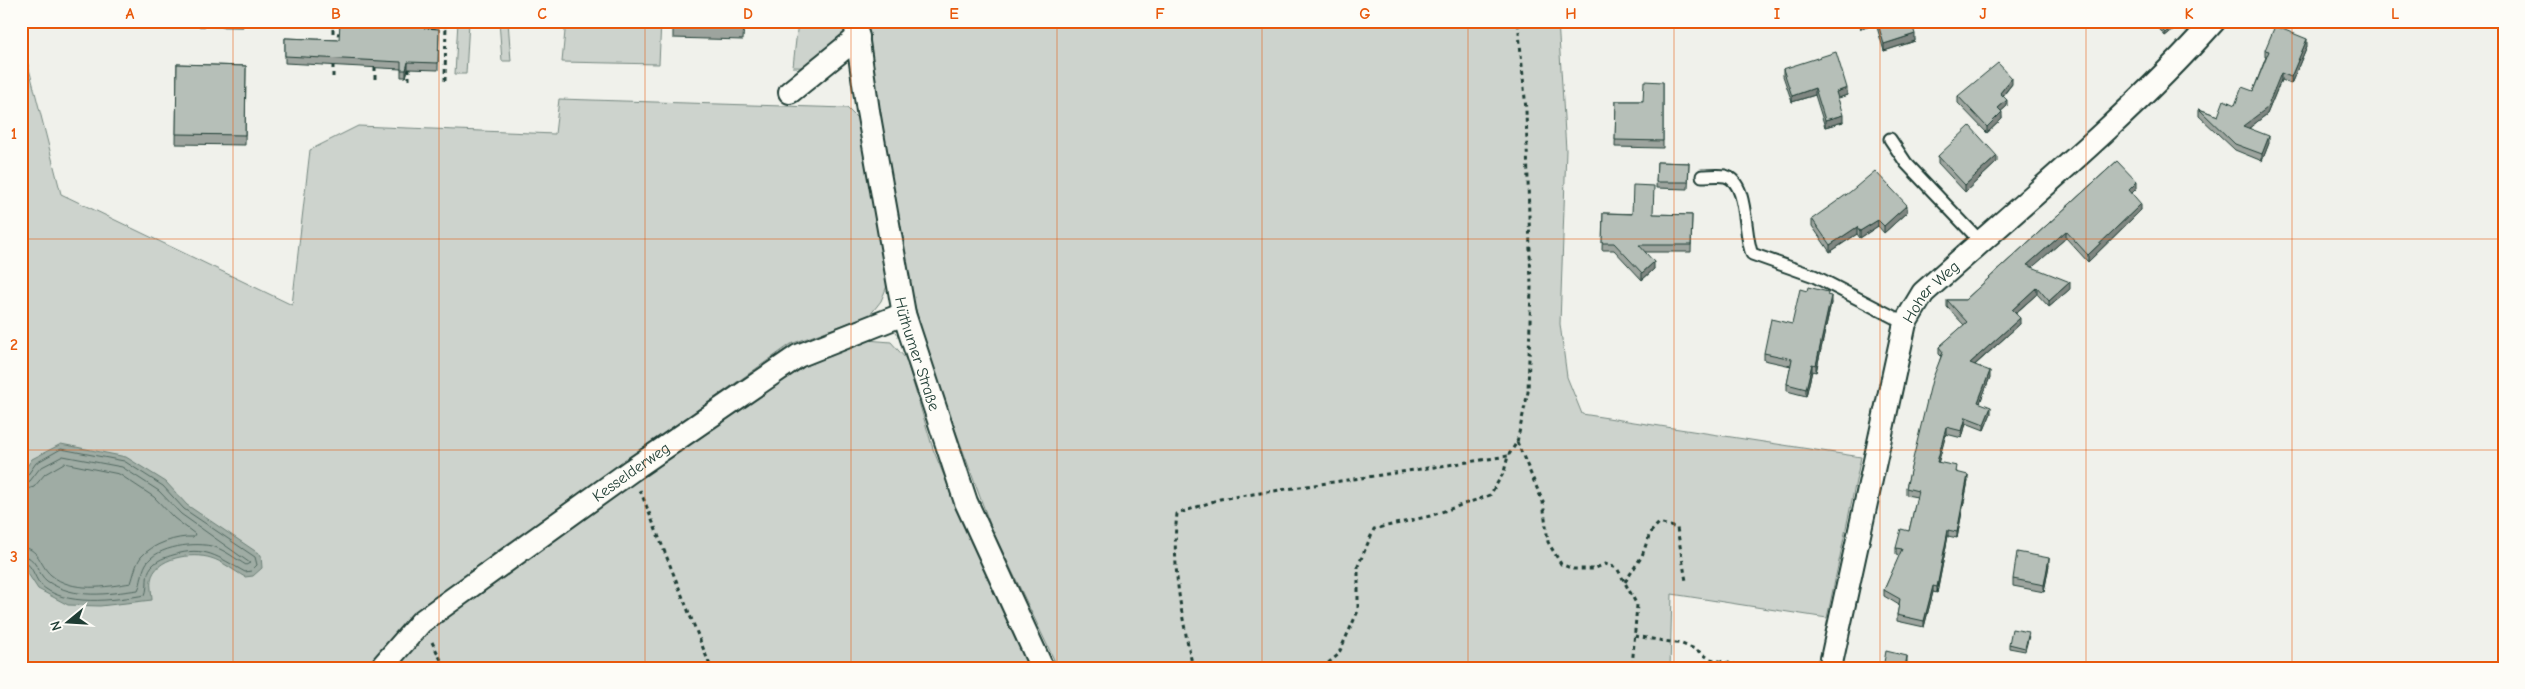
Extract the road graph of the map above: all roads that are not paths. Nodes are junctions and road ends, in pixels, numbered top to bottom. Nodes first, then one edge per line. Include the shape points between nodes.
1 (2214, 21) edge
2 (857, 29) edge
3 (790, 92) dead end
4 (1890, 139) dead end
5 (1702, 176) dead end
6 (1980, 242) junction
7 (904, 314) junction
8 (1905, 323) junction
9 (381, 668) edge
10 (1042, 668) edge
11 (1830, 668) edge

1 - 6 street, Hoher Weg via 2096,138
2 - 3 street
2 - 7 street, Hüthumer Straße
4 - 6 lane via 1906,163
5 - 8 lane via 1726,176 1736,182 1741,192 1747,244 1752,254 1814,276
6 - 8 street, Hoher Weg via 1923,293
7 - 9 street, Kesselderweg via 798,356 632,470 421,622
7 - 10 street, Hüthumer Straße via 966,502
8 - 11 street, Hoher Weg

